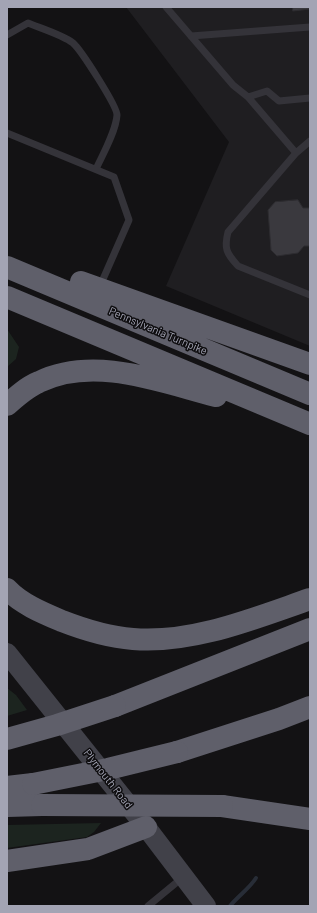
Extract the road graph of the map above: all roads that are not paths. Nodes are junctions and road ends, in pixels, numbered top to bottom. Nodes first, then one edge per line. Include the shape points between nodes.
1 (166, 7) edge
2 (310, 27) edge
3 (7, 35) edge
4 (191, 36) junction
5 (248, 98) junction
6 (310, 98) edge
7 (7, 133) edge
8 (310, 141) edge
9 (296, 153) junction
10 (96, 169) junction
11 (7, 257) edge
12 (7, 267) edge
13 (98, 289) junction
14 (310, 295) edge
15 (7, 297) edge
16 (310, 364) edge
17 (310, 394) edge
18 (7, 405) edge
19 (287, 414) junction
20 (310, 424) edge
21 (7, 589) edge
22 (310, 599) edge
23 (310, 629) edge
24 (7, 653) edge
25 (310, 707) edge
26 (7, 739) edge
27 (7, 787) edge
28 (7, 806) edge
29 (310, 819) edge
30 (146, 827) junction
31 (7, 861) edge
32 (183, 876) junction
33 (148, 906) edge
34 (206, 906) edge

1 - 4 lane
2 - 4 lane
3 - 10 lane via 28,23 72,42 84,58 117,113
4 - 5 lane via 233,85
5 - 6 lane via 267,91 280,101
5 - 9 lane
7 - 10 lane
8 - 9 lane
9 - 14 lane via 228,232 225,244 229,256 238,266
10 - 13 lane via 114,176 130,220
11 - 13 highway via 36,264
12 - 17 highway, Pennsylvania Turnpike
13 - 16 highway
15 - 19 highway
18 - 19 highway via 29,387 51,376 94,371 143,378
19 - 20 highway
21 - 22 highway via 34,609 51,616 95,632 133,639 186,636 216,630
23 - 26 highway, bridge via 115,706
24 - 30 main road, Plymouth Road
25 - 27 highway, bridge via 177,752 108,769
28 - 29 highway, bridge via 222,806
30 - 31 highway via 88,849
30 - 32 main road, Plymouth Road
32 - 33 lane
32 - 34 main road, Plymouth Road

